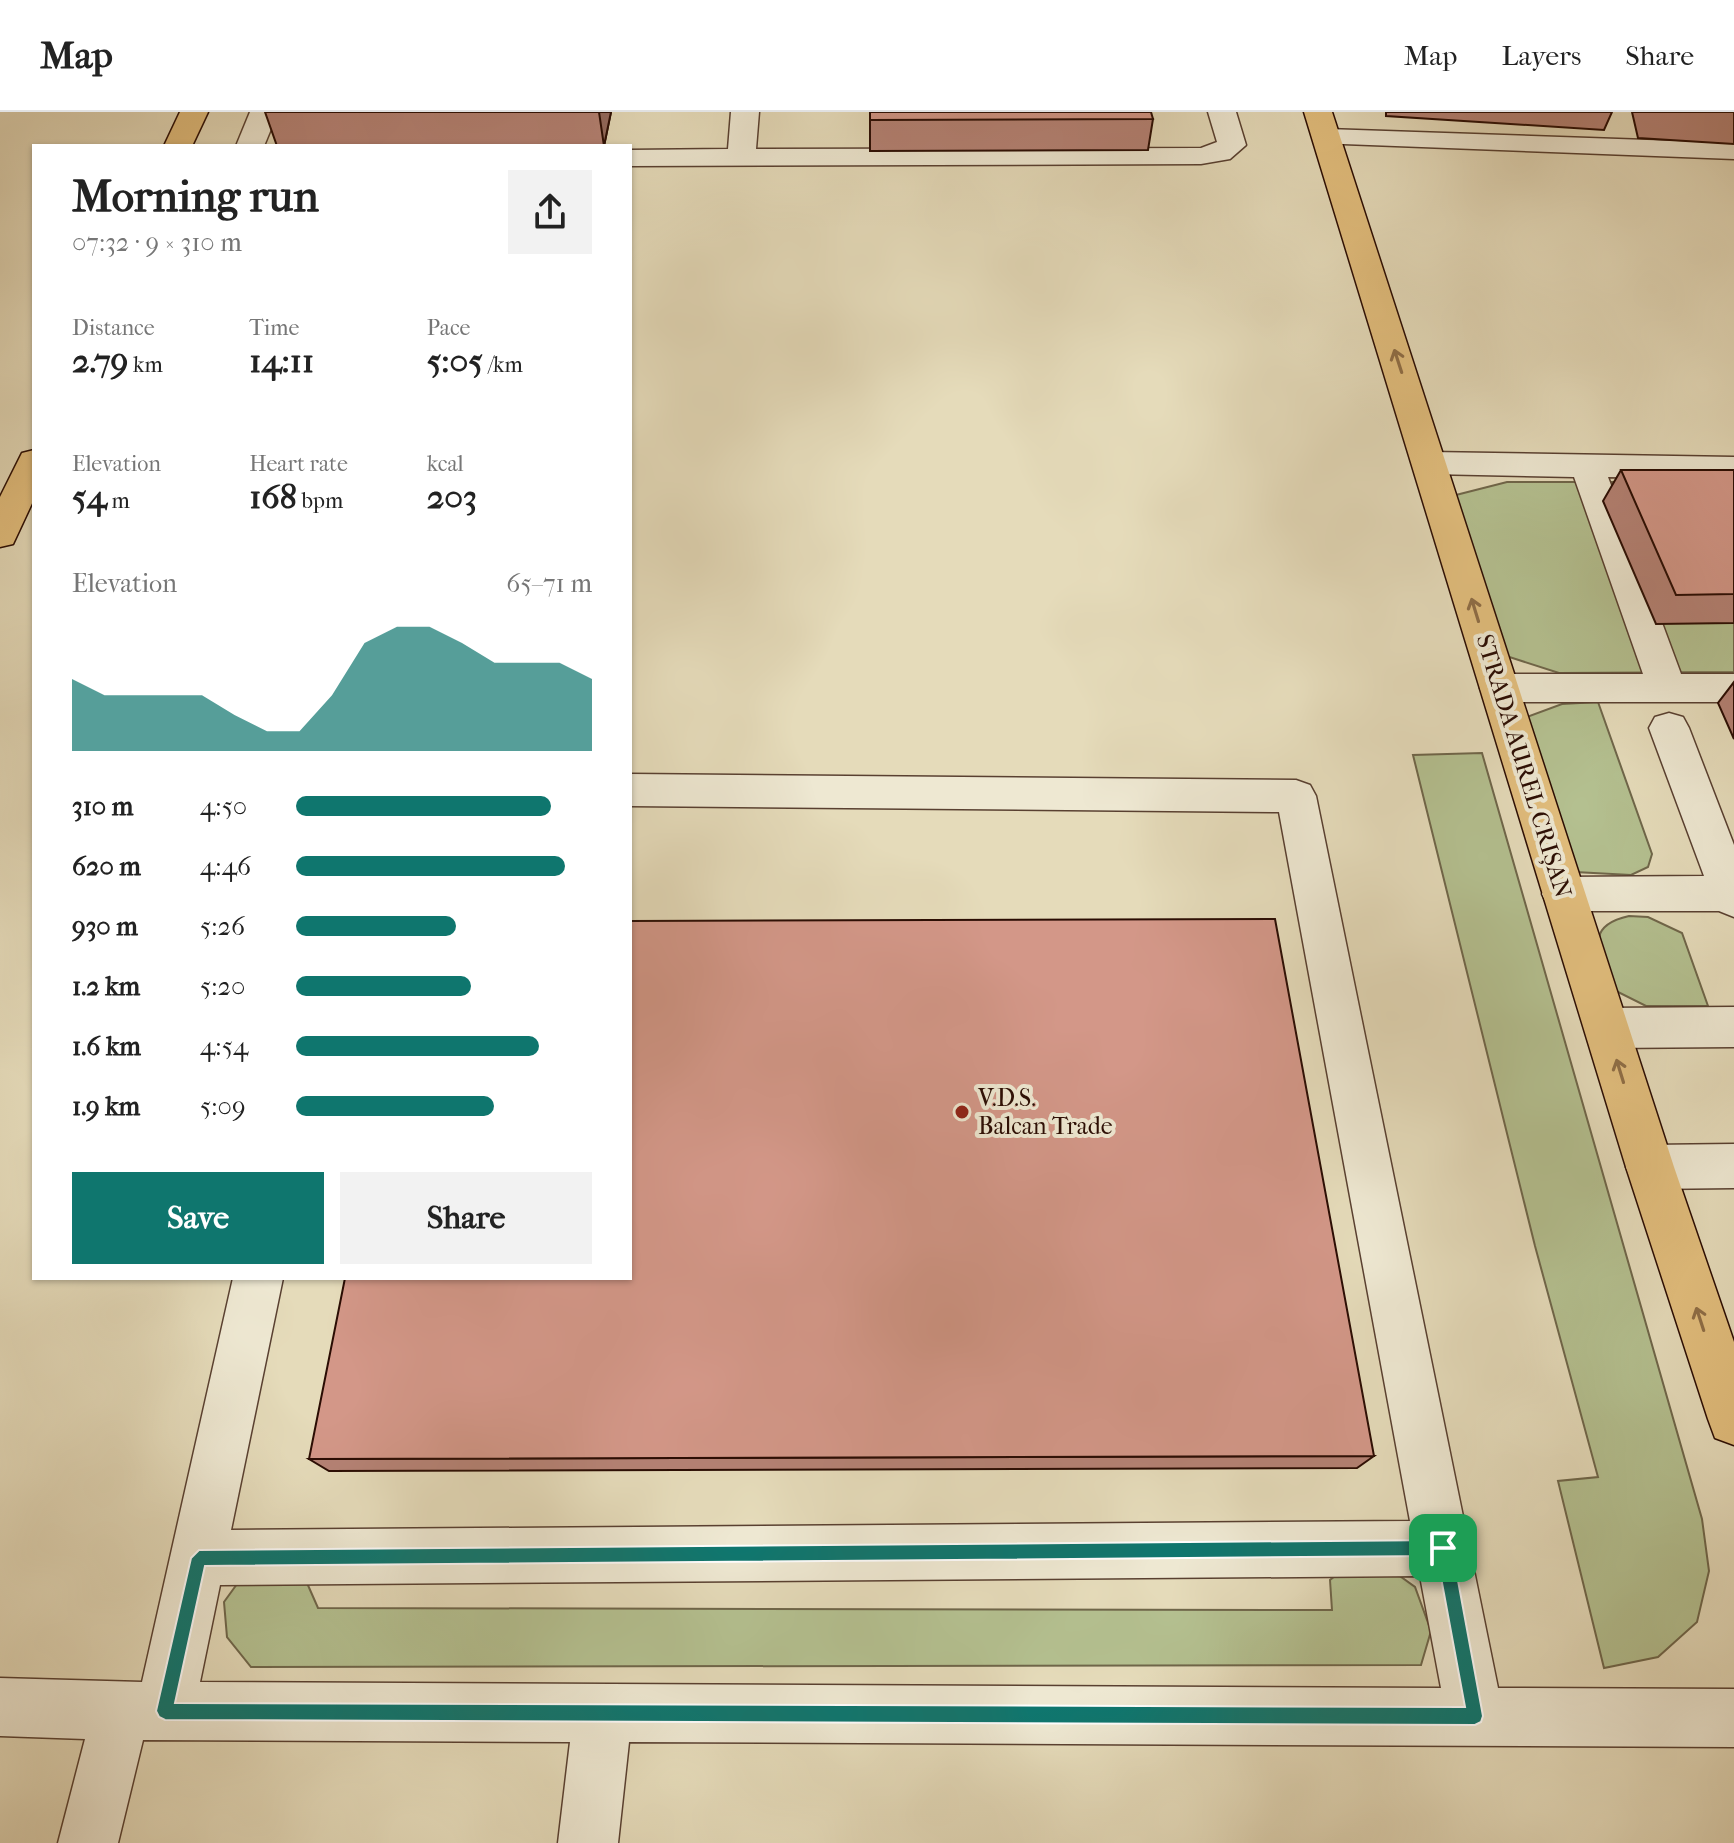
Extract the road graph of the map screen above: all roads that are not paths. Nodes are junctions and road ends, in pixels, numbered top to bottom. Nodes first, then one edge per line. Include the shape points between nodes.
1 (194, 112) edge
2 (264, 112) edge
3 (745, 112) edge
4 (1222, 112) edge
5 (1322, 125) edge
6 (179, 144) edge
7 (251, 144) edge
8 (1734, 151) edge
9 (741, 157) junction
10 (632, 158) edge
11 (1430, 463) junction
12 (32, 465) edge
13 (1587, 466) junction
14 (1734, 468) edge
15 (0, 535) edge
16 (1499, 688) junction
17 (1734, 688) edge
18 (1668, 708) junction
19 (632, 790) edge
20 (1563, 894) junction
21 (1733, 895) edge
22 (1734, 1027) edge
23 (1607, 1028) junction
24 (1734, 1166) edge
25 (1650, 1167) junction
26 (258, 1280) edge
27 (1734, 1419) edge
28 (1443, 1548) junction
29 (199, 1558) junction
30 (0, 1707) edge
31 (143, 1711) junction
32 (603, 1713) junction
33 (1475, 1716) junction
34 (1734, 1718) edge
35 (88, 1843) edge
36 (588, 1843) edge

1 - 6 main road
2 - 7 street
3 - 9 street
4 - 9 street via 1232,145 1201,156
5 - 8 street via 1616,136
11 -> 5 main road, STRADA AUREL CRIȘAN
9 - 10 street
11 - 13 street
16 -> 11 main road, STRADA AUREL CRIȘAN
12 - 15 main road
13 - 14 street
13 - 18 street
16 - 18 street
16 - 20 main road, STRADA AUREL CRIȘAN
17 - 18 street
18 - 21 street
19 - 28 street via 1296,796
20 - 21 street
20 - 23 main road, STRADA AUREL CRIȘAN
22 - 23 street
25 -> 23 main road, STRADA AUREL CRIȘAN
24 - 25 street
27 -> 25 main road, STRADA AUREL CRIȘAN
26 - 29 street
28 - 29 street
28 - 33 street
29 - 31 street
30 - 31 street
31 - 32 street
31 - 35 street
32 - 33 street
32 - 36 street
33 - 34 street

